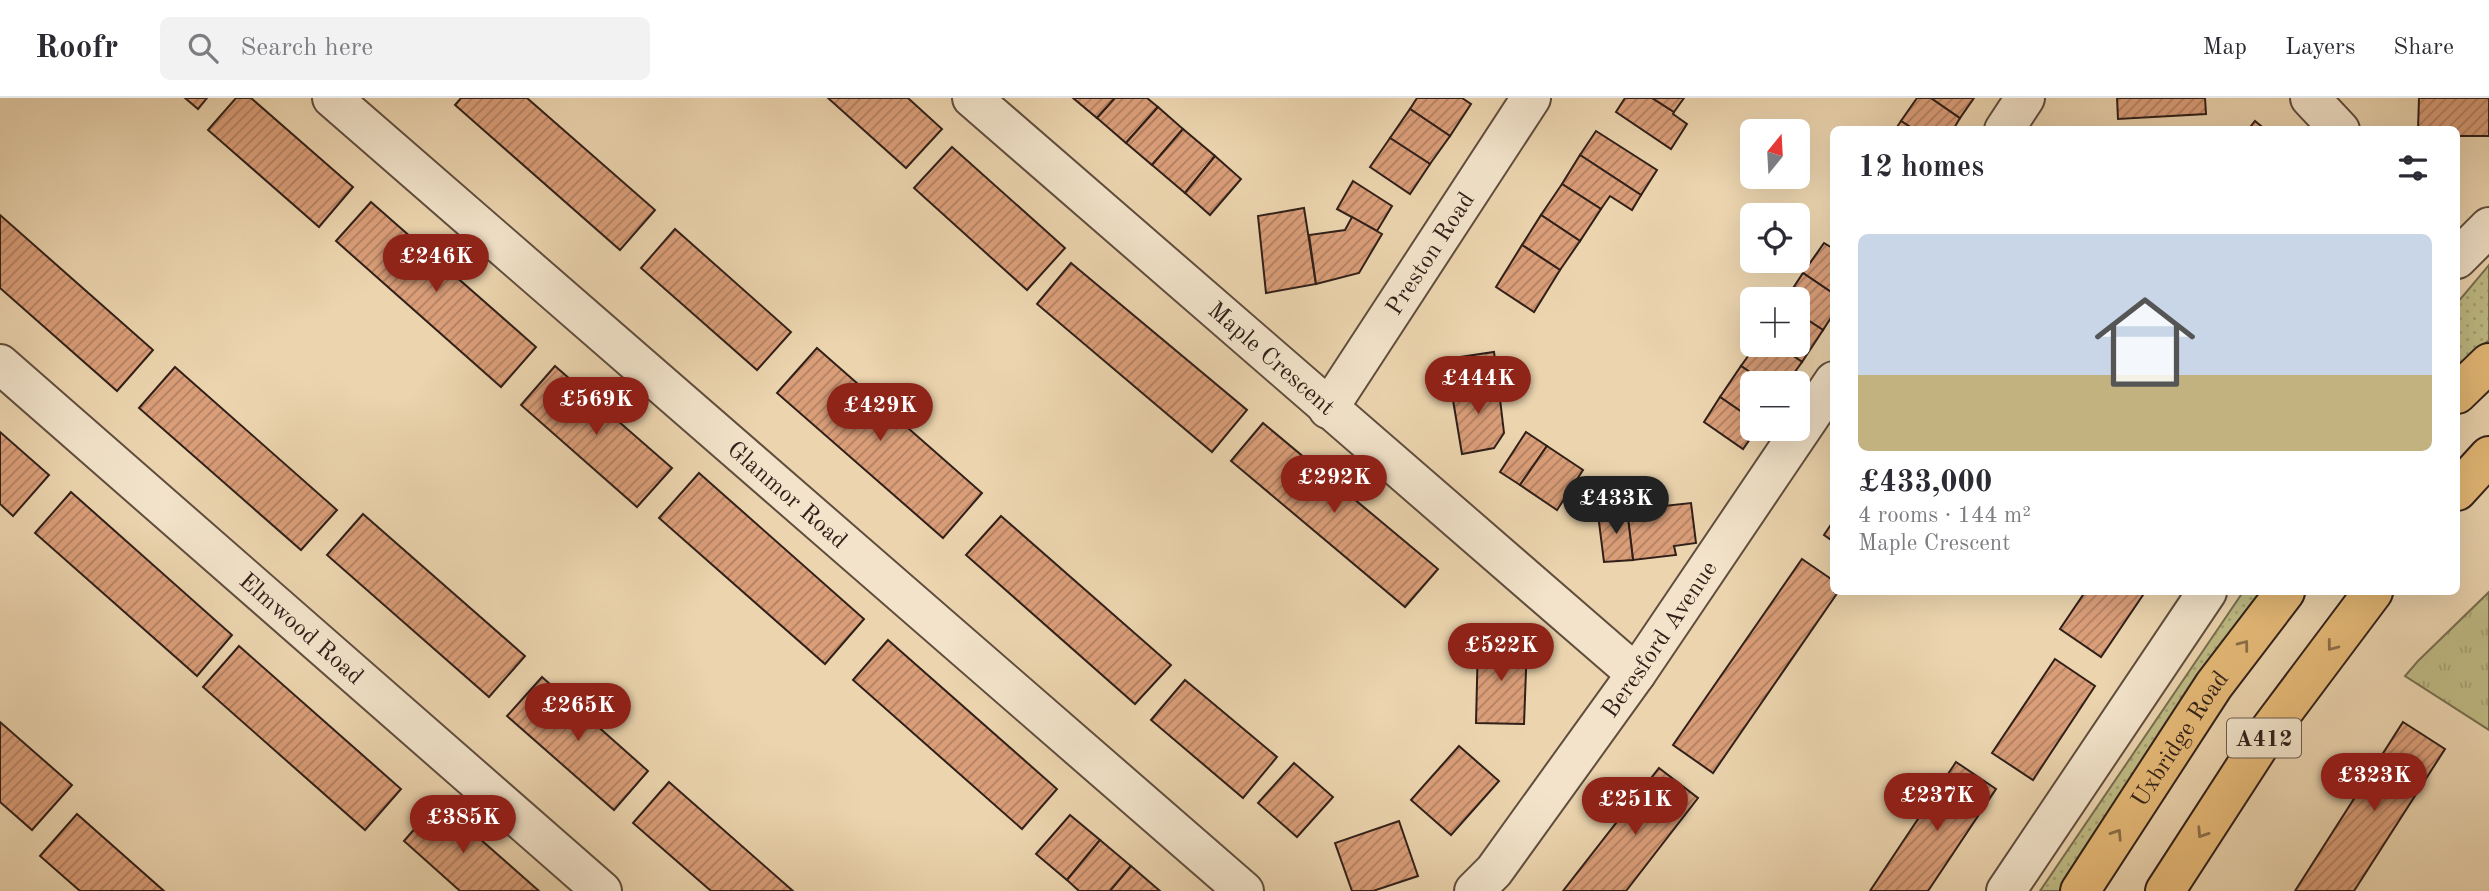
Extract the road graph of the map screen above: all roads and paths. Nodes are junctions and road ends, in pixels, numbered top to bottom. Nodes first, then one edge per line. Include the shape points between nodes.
1 (332, 98) edge
2 (972, 98) edge
3 (1531, 98) edge
4 (2025, 98) edge
5 (2310, 98) edge
6 (2007, 126) edge
7 (2336, 126) edge
8 (2489, 227) edge
9 (2460, 253) edge
10 (2489, 363) edge
11 (0, 364) edge
12 (1830, 387) edge
13 (2460, 391) edge
14 (1328, 409) junction
15 (2489, 456) edge
16 (2460, 488) edge
17 (2205, 595) edge
18 (2283, 595) edge
19 (2371, 595) edge
20 (1636, 674) junction
21 (602, 891) edge
22 (1244, 891) edge
23 (1474, 891) edge
24 (2006, 891) edge
25 (2080, 891) edge
26 (2165, 891) edge

1 - 22 street, Glanmor Road
2 - 14 street, Maple Crescent
3 - 14 street, Preston Road
4 - 6 street
5 - 7 street
8 - 9 street
10 - 13 main road
11 - 21 street, Elmwood Road
12 - 20 street, Beresford Avenue
14 - 20 street, Maple Crescent
15 - 16 main road
17 - 24 street
25 -> 18 main road, Uxbridge Road / A412 via 2214,685
19 -> 26 main road, A412 via 2268,732
20 - 23 street, Beresford Avenue via 1494,872

